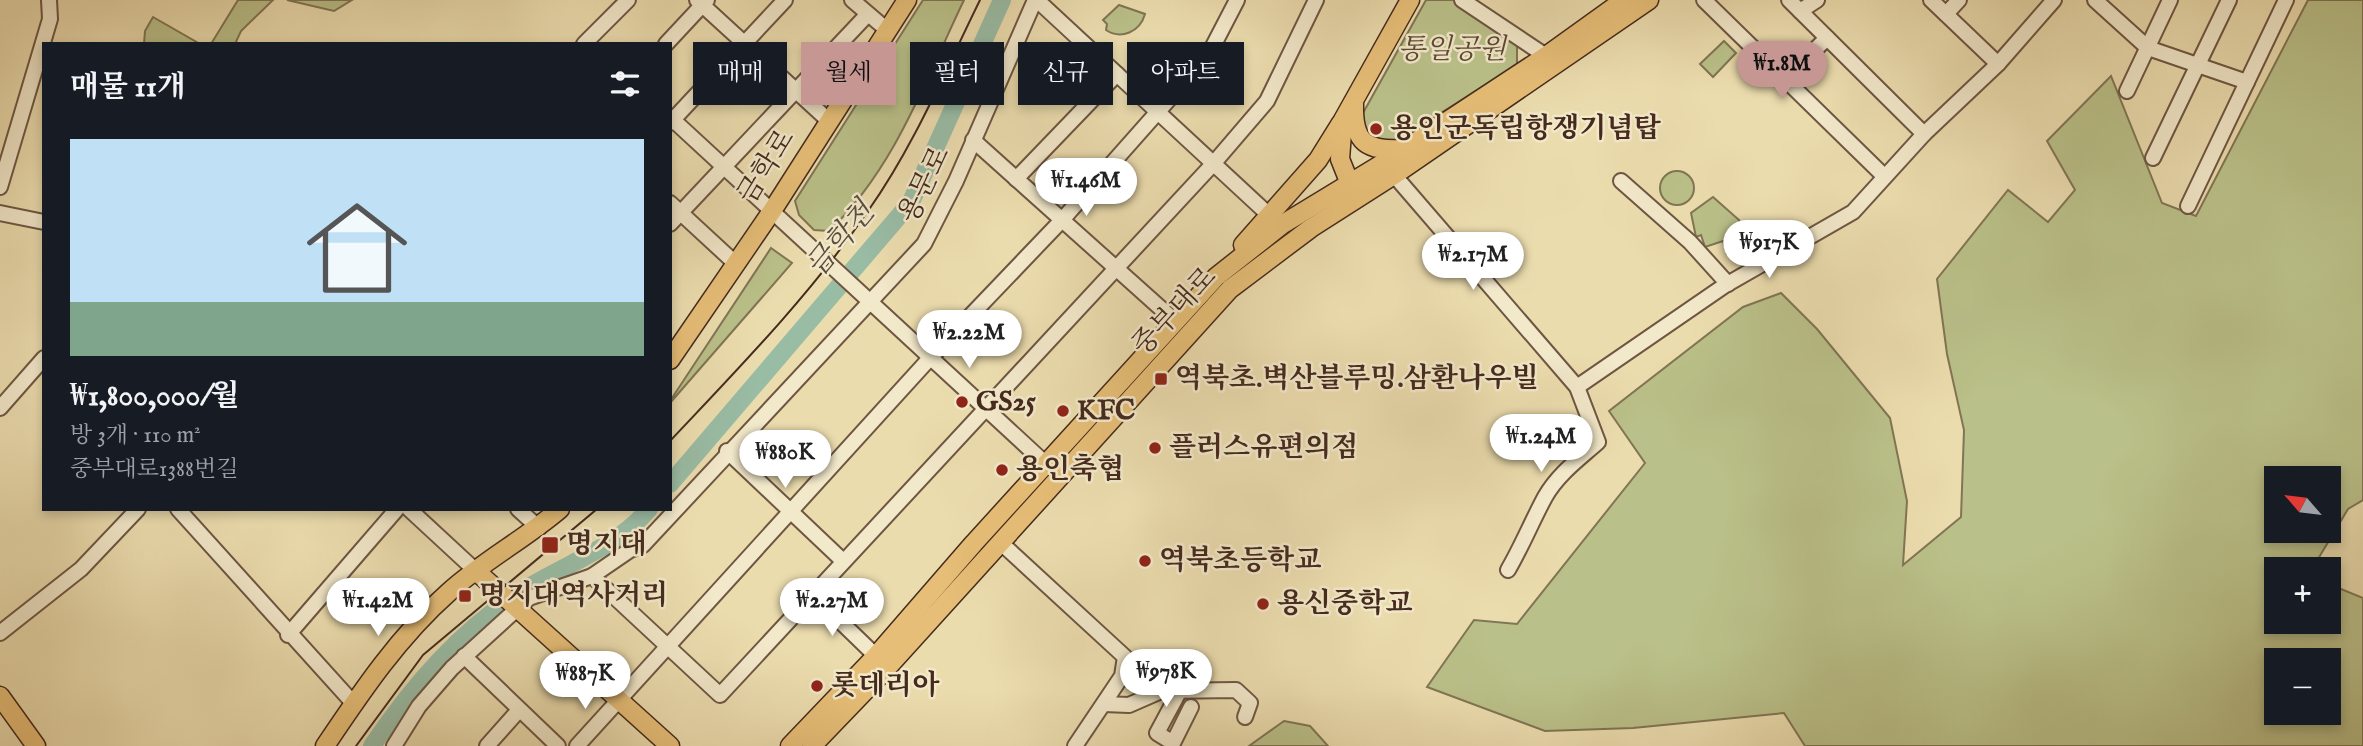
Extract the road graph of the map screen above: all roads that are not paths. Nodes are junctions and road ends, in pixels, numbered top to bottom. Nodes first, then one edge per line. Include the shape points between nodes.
1 (50, 0) edge
2 (628, 0) edge
3 (785, 0) edge
4 (852, 0) edge
5 (907, 0) edge
6 (1037, 0) edge
7 (1237, 0) edge
8 (1316, 0) edge
9 (1410, 0) edge
10 (1625, 0) edge
11 (1649, 0) edge
12 (1704, 0) edge
13 (1817, 0) edge
14 (1931, 0) edge
15 (1959, 0) edge
16 (2054, 0) edge
17 (2095, 0) edge
18 (2170, 0) edge
19 (2230, 0) edge
20 (2286, 0) edge
21 (1465, 1) edge
22 (702, 2) edge
23 (1794, 5) edge
24 (1946, 14) junction
25 (867, 15) junction
26 (886, 29) junction
27 (1827, 38) junction
28 (43, 42) edge
29 (588, 42) edge
30 (668, 42) edge
31 (742, 42) edge
32 (746, 42) edge
33 (42, 46) edge
34 (2148, 48) junction
35 (1546, 56) junction
36 (1998, 64) junction
37 (2198, 66) junction
38 (1117, 74) junction
39 (1785, 79) junction
40 (2247, 82) junction
41 (787, 85) edge
42 (2127, 91) dead end
43 (795, 93) junction
44 (693, 97) edge
45 (1354, 100) junction
46 (1157, 111) junction
47 (672, 119) edge
48 (828, 120) junction
49 (1343, 120) junction
50 (672, 121) edge
51 (1924, 134) junction
52 (973, 140) junction
53 (1405, 149) junction
54 (2153, 158) dead end
55 (1213, 164) junction
56 (723, 166) junction
57 (1394, 175) junction
58 (1884, 176) junction
59 (1016, 179) junction
60 (1621, 181) dead end
61 (0, 187) edge
62 (1353, 192) junction
63 (2188, 206) dead end
64 (676, 208) edge
65 (772, 211) junction
66 (0, 213) edge
67 (1269, 215) junction
68 (1062, 220) junction
69 (42, 222) edge
70 (735, 263) junction
71 (1115, 268) junction
72 (1216, 277) junction
73 (1728, 284) junction
74 (868, 301) junction
75 (1176, 322) junction
76 (672, 357) edge
77 (930, 357) junction
78 (42, 360) edge
79 (1577, 387) junction
80 (0, 408) edge
81 (985, 408) junction
82 (727, 452) junction
83 (1047, 465) junction
84 (790, 510) junction
85 (136, 511) edge
86 (180, 511) edge
87 (395, 511) edge
88 (411, 511) edge
89 (521, 511) edge
90 (559, 511) edge
91 (539, 528) junction
92 (1000, 542) junction
93 (842, 560) junction
94 (1507, 570) dead end
95 (480, 574) junction
96 (592, 576) junction
97 (813, 595) junction
98 (518, 608) junction
99 (0, 633) edge
100 (288, 635) junction
101 (667, 647) junction
102 (464, 656) junction
103 (876, 656) junction
104 (1179, 692) junction
105 (0, 696) edge
106 (619, 699) junction
107 (354, 704) junction
108 (1104, 704) junction
109 (1191, 707) dead end
110 (519, 710) junction
111 (1245, 717) dead end
112 (1173, 745) edge
113 (36, 746) edge
114 (325, 746) edge
115 (394, 746) edge
116 (486, 746) edge
117 (558, 746) edge
118 (577, 746) edge
119 (670, 746) edge
120 (790, 746) edge
121 (813, 746) edge
122 (1075, 746) edge

1 - 28 street
2 - 29 street
3 - 32 street
4 - 25 street
5 - 26 main road, 금학로
6 - 38 street
6 - 52 street, 용문로
7 - 46 street via 1209,54
8 - 55 street via 1267,101
9 - 45 main road
10 - 35 main road, 중부대로
11 - 57 main road, 중부대로
12 - 39 street
13 - 23 street
14 - 24 street
15 - 24 street
16 - 36 street
17 - 34 street
18 - 34 street
19 - 37 street
20 - 40 street
21 - 35 street
22 - 30 street
22 - 31 street
23 - 27 street
24 - 36 street
25 - 26 street
25 - 43 street
26 - 48 main road, 금학로
27 - 39 street
27 - 51 street
33 - 61 street
34 - 37 street
34 - 42 street
35 - 53 main road, 중부대로
36 - 51 street
37 - 40 street
37 - 54 street
38 - 46 street
38 - 59 street
39 - 58 street
40 - 63 street
41 - 43 street
43 - 48 street
43 - 56 street
44 - 47 street
45 - 49 main road
45 - 53 main road via 1354,126 1363,143 1380,150
46 - 55 street
46 - 68 street
48 - 65 main road, 금학로
49 - 62 main road via 1340,159
49 - 67 main road via 1318,160
50 - 56 street
51 - 58 street
52 - 59 street
52 - 74 street, 용문로 via 924,244
53 - 62 main road, 중부대로
55 - 67 street
55 - 71 street
56 - 64 street
56 - 65 street
57 - 62 main road, 중부대로
57 - 79 street
58 - 73 street via 1853,212
59 - 68 street
60 - 73 street via 1690,242
62 - 72 main road, 중부대로 via 1283,224
62 - 92 main road, 중부대로 via 1230,289
64 - 70 street
65 - 70 main road, 금학로
65 - 74 street
66 - 69 street
67 - 72 main road
68 - 71 street
68 - 77 street
70 - 76 main road, 금학로
71 - 75 street
71 - 81 street
72 - 75 main road, 중부대로
73 - 79 street
74 - 77 street
74 - 82 street, 용문로
75 - 83 main road, 중부대로
77 - 81 street
77 - 84 street
78 - 80 street
79 - 94 street via 1598,442 1567,468 1546,496
81 - 83 street
81 - 93 street
82 - 84 street
82 - 96 street, 용문로 via 643,545
83 - 103 main road, 중부대로
84 - 93 street
84 - 101 street
85 - 99 street via 81,569
86 - 100 street
87 - 100 street
88 - 95 street
89 - 91 street
90 - 91 main road
91 - 95 main road
92 - 108 street via 1125,657 1122,676
92 - 121 main road, 중부대로
93 - 97 street
95 - 98 main road
95 - 107 main road via 417,622
96 - 98 street, 용문로 via 529,597
96 - 101 street
97 - 101 street via 720,695
97 - 103 street
98 - 102 street, 용문로
98 - 106 main road
100 - 107 street
101 - 106 street
102 - 110 street
102 - 115 street, 용문로 via 419,706
103 - 120 main road, 중부대로
104 - 108 street via 1161,691 1129,705
104 - 111 street via 1236,690 1250,704
104 - 112 street via 1157,733
105 - 113 main road
106 - 118 street
106 - 119 main road
107 - 114 main road
108 - 122 street
109 - 112 street
110 - 116 street
110 - 117 street

